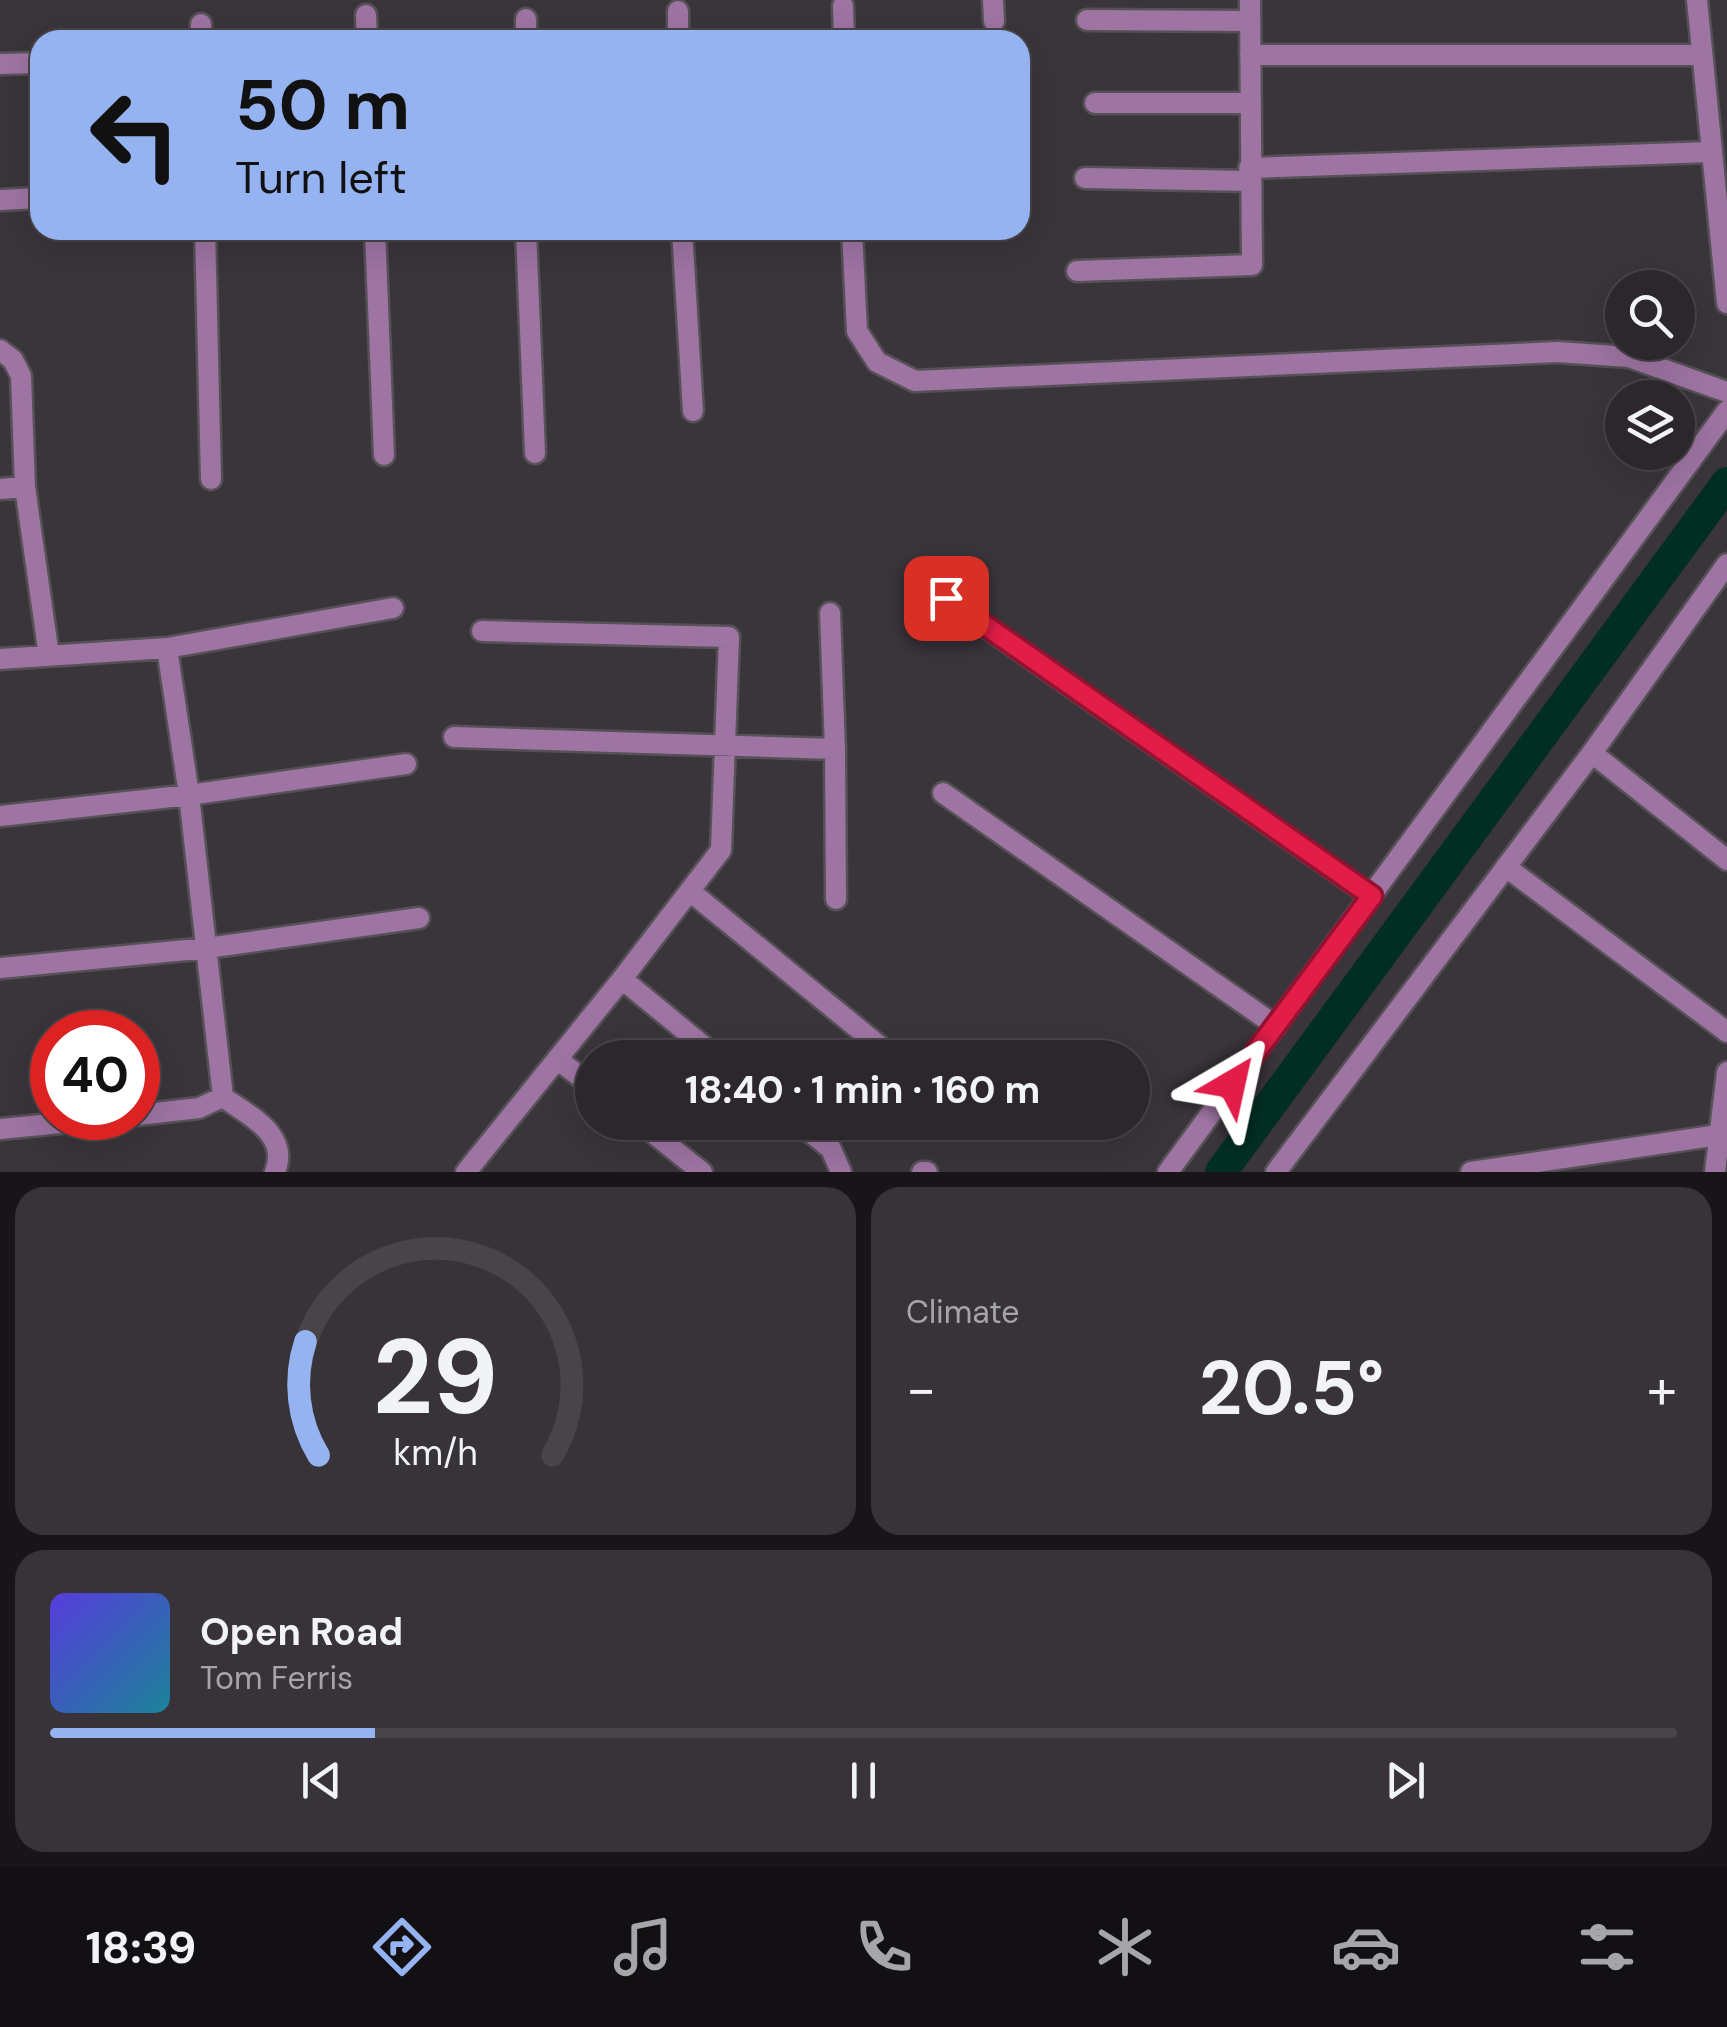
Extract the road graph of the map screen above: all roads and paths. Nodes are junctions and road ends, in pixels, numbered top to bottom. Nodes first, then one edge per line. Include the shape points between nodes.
1 (1697, 0) edge
2 (843, 6) dead end
3 (678, 11) dead end
4 (1250, 11) edge
5 (366, 14) dead end
6 (1087, 20) dead end
7 (367, 30) edge
8 (678, 30) edge
9 (844, 30) edge
10 (1250, 55) junction
11 (1701, 55) junction
12 (30, 63) edge
13 (0, 64) edge
14 (1095, 103) dead end
15 (1250, 104) junction
16 (1710, 152) junction
17 (1250, 175) junction
18 (1085, 178) dead end
19 (30, 198) edge
20 (0, 200) edge
21 (205, 240) edge
22 (375, 240) edge
23 (526, 240) edge
24 (683, 240) edge
25 (852, 240) edge
26 (1077, 271) dead end
27 (1727, 302) edge
28 (0, 350) edge
29 (1727, 392) edge
30 (692, 410) dead end
31 (1727, 411) edge
32 (535, 453) dead end
33 (384, 456) dead end
34 (211, 479) dead end
35 (25, 487) junction
36 (0, 489) edge
37 (1727, 564) edge
38 (946, 598) dead end
39 (393, 608) dead end
40 (830, 613) dead end
41 (482, 632) dead end
42 (167, 648) junction
43 (49, 656) junction
44 (0, 659) edge
45 (454, 737) dead end
46 (724, 746) junction
47 (835, 749) junction
48 (1592, 753) junction
49 (406, 764) dead end
50 (943, 793) dead end
51 (189, 795) junction
52 (0, 816) edge
53 (1727, 860) edge
54 (1506, 867) junction
55 (691, 892) junction
56 (1372, 896) junction
57 (836, 899) dead end
58 (420, 918) dead end
59 (208, 948) junction
60 (0, 968) edge
61 (622, 980) junction
62 (1276, 1026) junction
63 (1727, 1032) edge
64 (696, 1040) edge
65 (872, 1040) edge
66 (557, 1058) junction
67 (575, 1072) edge
68 (1727, 1072) edge
69 (223, 1097) junction
70 (160, 1112) edge
71 (30, 1126) edge
72 (0, 1129) edge
73 (1718, 1135) junction
74 (661, 1140) edge
75 (820, 1140) edge
76 (275, 1172) edge
77 (466, 1172) edge
78 (702, 1172) edge
79 (842, 1172) edge
80 (1168, 1172) edge
81 (1276, 1172) edge
82 (1470, 1172) edge
83 (1715, 1172) edge

1 - 11 street
2 - 9 street
3 - 8 street
4 - 6 street
4 - 10 street
5 - 7 street
10 - 11 street
10 - 15 street
11 - 16 street
12 - 13 street
14 - 15 street
15 - 17 street
16 - 17 street
16 - 27 street
17 - 18 street
17 - 26 street via 1252,266
19 - 20 street
21 - 34 street
22 - 33 street
23 - 32 street
24 - 30 street
25 - 29 street via 856,332 878,362 915,380 1558,352 1630,357
28 - 35 street via 20,376
31 - 56 street
35 - 36 street
35 - 43 street
37 - 48 street
38 - 56 street
39 - 42 street
40 - 47 street
41 - 46 street via 728,638
42 - 43 street
42 - 51 street
43 - 44 street
45 - 46 street
46 - 47 street
46 - 55 street via 721,850
47 - 57 street
48 - 53 street
48 - 54 street
49 - 51 street
50 - 62 street
51 - 52 street
51 - 59 street
54 - 63 street
54 - 81 street
55 - 61 street
55 - 65 street
56 - 62 street
58 - 59 street
59 - 60 street
59 - 69 street
61 - 64 street
61 - 66 street
62 - 80 street
66 - 67 street
66 - 77 street
68 - 73 street
69 - 70 street
69 - 76 street via 269,1130 278,1144
71 - 72 street
73 - 82 street
73 - 83 street
74 - 78 street
75 - 79 street

